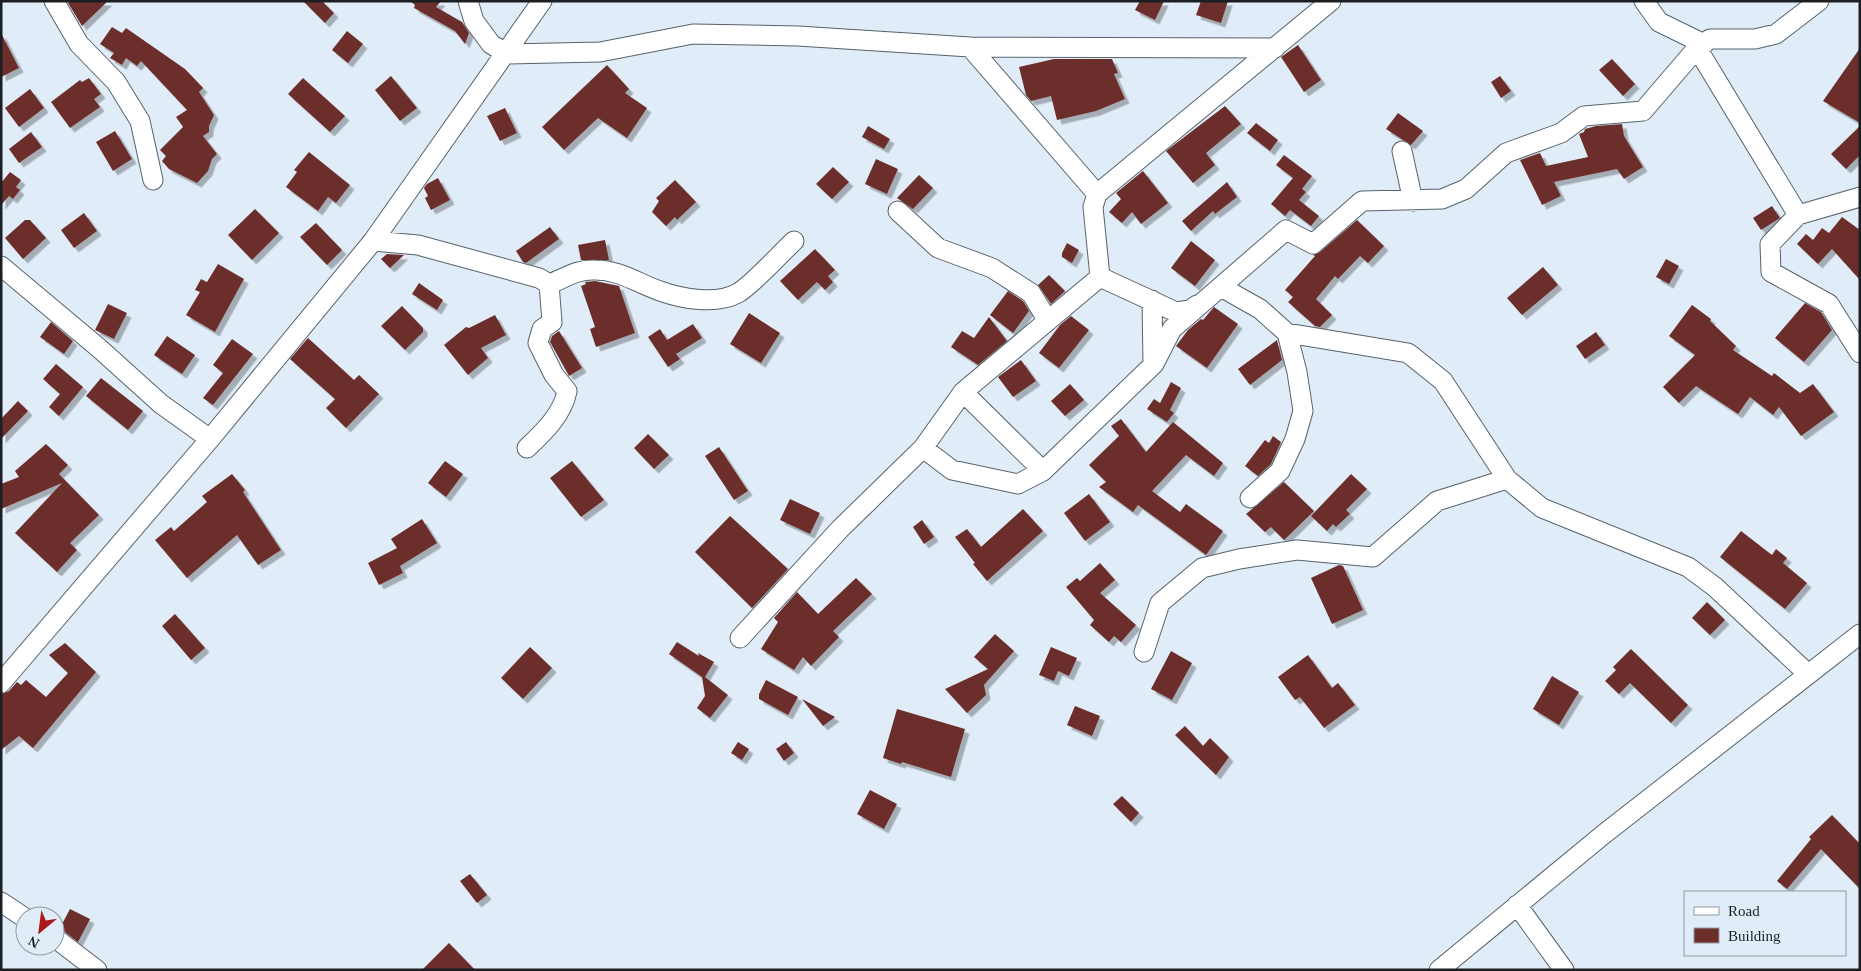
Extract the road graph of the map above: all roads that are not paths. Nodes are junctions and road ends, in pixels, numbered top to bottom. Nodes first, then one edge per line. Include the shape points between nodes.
1 (54, 1) edge
2 (468, 1) edge
3 (542, 1) edge
4 (1331, 1) edge
5 (1644, 1) edge
6 (1819, 1) edge
7 (1700, 46) junction
8 (970, 47) junction
9 (1275, 48) junction
10 (507, 54) junction
11 (1402, 151) dead end
12 (153, 180) dead end
13 (1097, 194) junction
14 (1860, 197) edge
15 (1413, 201) junction
16 (898, 211) dead end
17 (1798, 215) junction
18 (373, 241) junction
19 (794, 241) dead end
20 (3, 270) edge
21 (1100, 277) junction
22 (549, 284) junction
23 (1221, 287) junction
24 (1207, 299) junction
25 (1152, 300) junction
26 (1048, 322) junction
27 (1287, 333) junction
28 (1860, 353) edge
29 (1154, 364) junction
30 (963, 392) junction
31 (210, 439) junction
32 (527, 448) dead end
33 (924, 448) junction
34 (1044, 471) junction
35 (1507, 479) junction
36 (1250, 498) dead end
37 (1860, 634) edge
38 (740, 638) dead end
39 (1144, 652) dead end
40 (1808, 674) junction
41 (1, 683) edge
42 (1, 902) edge
43 (1517, 905) junction
44 (15, 911) edge
45 (65, 946) edge
46 (97, 970) edge
47 (1438, 970) edge
48 (1564, 970) edge

1 - 12 street via 79,44 116,82 140,122
2 - 10 street via 474,21 491,44
3 - 10 street
4 - 9 street
5 - 7 street via 1659,22
6 - 7 street via 1776,34 1755,39 1710,39
7 - 15 street via 1642,111 1584,116 1561,133 1506,154 1466,189 1442,199
7 - 17 street
8 - 9 street
8 - 10 street via 798,36 693,34 600,52
8 - 13 street
9 - 13 street
10 - 18 street
11 - 15 street
13 - 21 street via 1093,207
14 - 17 street
15 - 23 street via 1362,201 1313,244 1286,230
16 - 26 street via 938,248 992,268 1031,293
17 - 28 street via 1770,244 1771,272 1828,304
18 - 22 street via 418,245 539,278
18 - 31 street
19 - 22 street via 738,293 723,298 694,298 660,291 619,273 594,269 570,273
20 - 31 street via 161,404
21 - 25 street
21 - 26 street
22 - 32 street via 552,322 542,330 538,343 554,375 568,391 555,417
23 - 24 street
23 - 27 street via 1260,309
24 - 25 street via 1190,310 1176,312
24 - 29 street via 1172,329
25 - 29 street
26 - 30 street
27 - 35 street via 1408,353 1443,381
27 - 36 street via 1302,411 1295,439 1280,471
29 - 34 street
30 - 33 street
30 - 34 street
31 - 41 street
33 - 34 street via 952,470 1018,484
33 - 38 street via 840,530
35 - 39 street via 1436,501 1373,557 1297,550 1202,568 1160,603
35 - 40 street via 1542,508 1688,567 1715,587
37 - 40 street
40 - 43 street
42 - 44 street
43 - 47 street
43 - 48 street
45 - 46 street

